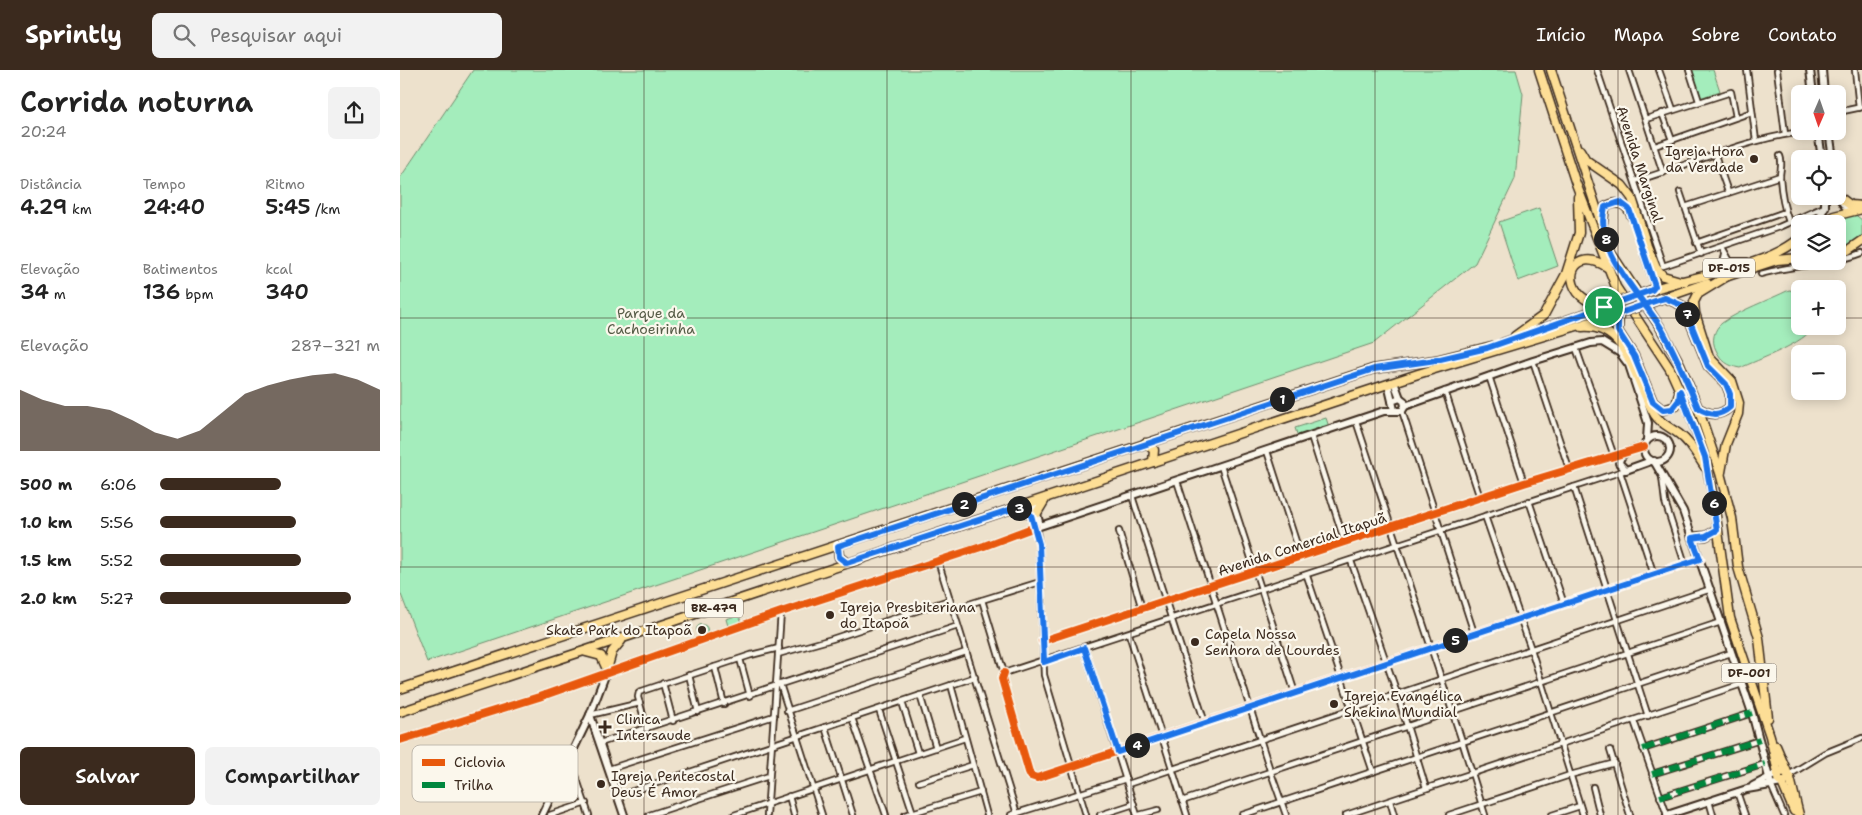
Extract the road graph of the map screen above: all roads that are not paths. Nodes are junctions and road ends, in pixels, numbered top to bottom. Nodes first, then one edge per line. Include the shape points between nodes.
1 (1539, 70) edge
2 (1551, 70) edge
3 (1597, 70) edge
4 (1628, 70) edge
5 (1659, 70) edge
6 (1689, 70) edge
7 (1748, 70) edge
8 (1777, 70) edge
9 (1810, 70) edge
10 (1822, 70) edge
11 (1855, 70) edge
12 (1812, 85) edge
13 (1823, 85) edge
14 (1699, 100) junction
15 (1860, 107) edge
16 (1673, 110) junction
17 (1846, 110) edge
18 (1752, 112) junction
19 (1662, 113) junction
20 (1736, 117) junction
21 (1646, 119) junction
22 (1791, 133) edge
23 (1785, 134) junction
24 (1573, 138) junction
25 (1672, 140) junction
26 (1756, 141) junction
27 (1655, 146) junction
28 (1715, 155) junction
29 (1780, 156) dead end
30 (1664, 173) junction
31 (1780, 176) junction
32 (1575, 181) junction
33 (1635, 181) junction
34 (1680, 192) dead end
35 (1728, 192) junction
36 (1635, 197) junction
37 (1846, 201) edge
38 (1685, 206) junction
39 (1825, 207) joint
40 (1859, 209) edge
41 (1785, 212) junction
42 (1821, 215) edge
43 (1838, 215) edge
44 (1862, 217) edge
45 (1790, 221) junction
46 (1606, 239) junction
47 (1862, 241) edge
48 (1696, 243) junction
49 (1791, 244) edge
50 (1722, 247) junction
51 (1846, 251) edge
52 (1862, 253) edge
53 (1700, 254) junction
54 (1725, 254) junction
55 (1791, 259) edge
56 (1846, 259) edge
57 (1753, 260) junction
58 (1791, 266) edge
59 (1608, 267) junction
60 (1761, 274) dead end
61 (1729, 275) junction
62 (1692, 280) junction
63 (1684, 282) junction
64 (1653, 290) junction
65 (1663, 299) junction
66 (1604, 307) junction
67 (1621, 312) junction
68 (1565, 329) junction
69 (1508, 341) junction
70 (1576, 348) junction
71 (1533, 361) junction
72 (1489, 376) junction
73 (1391, 383) junction
74 (1680, 391) junction
75 (1445, 392) junction
76 (1403, 404) junction
77 (1393, 406) junction
78 (1698, 408) junction
79 (1356, 421) junction
80 (1648, 423) junction
81 (1657, 435) junction
82 (1311, 436) junction
83 (1647, 440) junction
84 (1145, 443) junction
85 (1644, 447) junction
86 (1267, 451) junction
87 (1623, 454) junction
88 (1614, 456) junction
89 (1652, 461) junction
90 (1662, 461) junction
91 (1153, 462) junction
92 (1221, 466) junction
93 (1568, 469) junction
94 (1623, 471) junction
95 (1708, 471) junction
96 (1720, 473) junction
97 (1662, 475) junction
98 (1177, 481) junction
99 (1524, 483) junction
100 (1574, 487) junction
101 (1132, 496) junction
102 (1046, 498) junction
103 (1480, 498) junction
104 (1529, 501) junction
105 (1031, 503) junction
106 (1015, 508) junction
107 (1435, 513) junction
108 (1034, 514) junction
109 (1485, 516) junction
110 (1037, 525) junction
111 (1390, 528) junction
112 (1440, 530) junction
113 (1717, 530) junction
114 (1118, 531) dead end
115 (1692, 538) junction
116 (1345, 543) junction
117 (1396, 545) junction
118 (838, 546) junction
119 (1301, 557) junction
120 (1700, 559) junction
121 (938, 560) junction
122 (1351, 561) junction
123 (847, 563) junction
124 (1685, 564) junction
125 (1256, 572) junction
126 (1654, 575) junction
127 (1307, 576) junction
128 (1040, 582) junction
129 (1212, 586) junction
130 (1608, 589) junction
131 (1262, 590) junction
132 (1711, 590) junction
133 (949, 600) junction
134 (982, 600) junction
135 (1167, 600) junction
136 (969, 604) dead end
137 (1218, 604) junction
138 (1564, 604) junction
139 (1142, 609) junction
140 (781, 612) junction
141 (1520, 618) junction
142 (1172, 619) junction
143 (1618, 622) junction
144 (1721, 622) junction
145 (958, 626) junction
146 (1474, 633) junction
147 (1129, 634) junction
148 (625, 638) junction
149 (1042, 641) junction
150 (1084, 648) junction
151 (1430, 648) junction
152 (1531, 649) junction
153 (778, 651) junction
154 (584, 652) junction
155 (966, 652) junction
156 (1628, 653) junction
157 (1731, 653) junction
158 (740, 659) junction
159 (1044, 662) junction
160 (1386, 663) junction
161 (715, 667) junction
162 (606, 670) junction
163 (1004, 673) junction
164 (689, 675) junction
165 (975, 677) junction
166 (1340, 678) junction
167 (1441, 680) junction
168 (1541, 681) junction
169 (663, 683) junction
170 (1742, 684) junction
171 (778, 685) junction
172 (951, 685) junction
173 (1639, 685) junction
174 (400, 689) edge
175 (1295, 693) junction
176 (1397, 693) junction
177 (920, 695) junction
178 (750, 696) junction
179 (902, 702) junction
180 (640, 703) junction
181 (724, 704) junction
182 (1251, 708) junction
183 (1351, 709) junction
184 (879, 710) junction
185 (1452, 710) junction
186 (787, 711) junction
187 (400, 712) edge
188 (698, 712) junction
189 (1550, 712) junction
190 (1752, 713) junction
191 (590, 715) junction
192 (774, 716) junction
193 (1648, 716) junction
194 (852, 718) junction
195 (672, 720) junction
196 (1634, 721) junction
197 (1206, 723) junction
198 (1406, 726) junction
199 (825, 727) junction
200 (647, 729) junction
201 (1769, 732) junction
202 (797, 737) junction
203 (1162, 737) junction
204 (965, 738) junction
205 (1260, 738) junction
206 (1862, 738) edge
207 (400, 740) edge
208 (1760, 740) junction
209 (1362, 741) junction
210 (1462, 741) junction
211 (600, 743) junction
212 (1560, 744) junction
213 (576, 745) edge
214 (772, 745) junction
215 (936, 748) junction
216 (1610, 750) dead end
217 (1643, 750) junction
218 (1118, 752) junction
219 (918, 753) junction
220 (1415, 756) junction
221 (895, 761) junction
222 (1615, 763) junction
223 (1765, 764) junction
224 (973, 765) junction
225 (1072, 765) junction
226 (610, 769) junction
227 (1172, 769) junction
228 (869, 770) junction
229 (1270, 770) junction
230 (1373, 772) junction
231 (1472, 773) junction
232 (1778, 773) junction
233 (1652, 774) junction
234 (1570, 775) junction
235 (1789, 775) junction
236 (769, 776) junction
237 (1768, 778) junction
238 (841, 779) junction
239 (578, 781) edge
240 (1127, 781) junction
241 (919, 782) dead end
242 (1782, 783) junction
243 (1771, 786) junction
244 (1593, 787) dead end
245 (1752, 787) junction
246 (1426, 788) junction
247 (813, 789) junction
248 (981, 792) junction
249 (1737, 792) junction
250 (1080, 793) junction
251 (618, 796) junction
252 (789, 796) junction
253 (1660, 797) junction
254 (1182, 800) junction
255 (1281, 801) junction
256 (1390, 801) junction
257 (1709, 801) junction
258 (549, 802) edge
259 (768, 802) junction
260 (586, 803) junction
261 (1134, 804) junction
262 (1482, 804) junction
263 (1580, 806) junction
264 (1366, 809) junction
265 (1158, 810) dead end
266 (1683, 812) edge
267 (913, 813) junction
268 (1017, 814) junction
269 (542, 815) edge
270 (550, 815) edge
271 (589, 815) edge
272 (624, 815) edge
273 (649, 815) edge
274 (734, 815) edge
275 (767, 815) edge
276 (794, 815) edge
277 (822, 815) edge
278 (853, 815) edge
279 (886, 815) edge
280 (905, 815) edge
281 (987, 815) edge
282 (1011, 815) edge
283 (1086, 815) edge
284 (1100, 815) edge
285 (1138, 815) edge
286 (1186, 815) edge
287 (1242, 815) edge
288 (1286, 815) edge
289 (1346, 815) edge
290 (1368, 815) edge
291 (1394, 815) edge
292 (1449, 815) edge
293 (1485, 815) edge
294 (1552, 815) edge
295 (1583, 815) edge
296 (1600, 815) edge
297 (1630, 815) edge
298 (1667, 815) edge
299 (1714, 815) edge
300 (1745, 815) edge
301 (1784, 815) edge
302 (1797, 815) edge

1 - 32 main road, DF-001
2 - 24 main road
3 - 33 street, Avenida Marginal
4 - 21 street
5 - 16 street
6 - 14 street
7 - 18 street
8 - 23 street
9 - 12 street
10 - 13 street
11 - 15 street
14 - 16 street
14 - 20 street via 1730,92
15 - 17 street
16 - 19 street
18 - 20 street
18 - 26 street
19 - 21 street
19 - 25 street
20 - 25 street
21 - 27 street
22 - 23 street
23 - 26 street
24 - 36 main road via 1586,160
24 - 46 main road
25 - 27 street
26 - 28 street
27 - 30 street
28 - 30 street
28 - 35 street
29 - 31 street
30 - 33 street
31 - 35 street
31 - 41 street
32 - 59 main road, DF-001
32 - 69 main road via 1580,207 1579,233 1566,274 1544,315
33 - 36 street, Avenida Marginal
34 - 38 street
35 - 38 street
36 - 53 street, Avenida Marginal via 1664,266
36 - 63 main road via 1646,246 1656,268 1663,276
37 - 40 main road
38 - 48 street
39 - 42 street
39 - 45 street
40 - 43 main road
40 - 44 main road
41 - 45 street
41 - 48 street
45 - 50 street
46 - 64 main road via 1605,207 1613,203 1624,205 1629,209 1655,282
46 - 78 main road via 1619,266 1660,327
47 - 51 main road
48 - 53 street
49 - 57 main road, DF-015
50 - 53 street
50 - 54 street
52 - 56 street
54 - 57 street via 1733,263
54 - 62 street via 1721,267
55 - 61 main road, DF-015
57 - 62 main road, DF-015
58 - 60 street
59 - 66 main road via 1587,259 1578,263 1573,271 1573,282 1580,294
59 - 74 main road, DF-001 via 1616,287 1665,361
61 - 65 main road, DF-015
61 - 96 main road via 1698,294 1694,306 1709,357 1732,382 1739,404
62 - 63 main road, DF-015
63 - 64 main road, DF-015
64 - 66 main road, BR-479, bridge
65 - 67 main road, bridge
65 - 78 main road via 1685,309 1708,366 1726,384 1730,394 1730,407 1724,413 1714,415
66 - 69 main road, BR-479
67 - 68 main road, BR-479
67 - 74 main road via 1618,331 1634,356 1653,402 1663,410 1672,409 1679,400
68 - 73 main road, BR-479
68 - 95 main road via 1589,327 1602,330 1618,343 1632,364 1656,416 1690,444
69 - 84 main road, BR-479 via 1450,357 1374,369
70 - 71 street
70 - 80 street via 1602,342 1620,353 1628,365
70 - 88 street
71 - 72 street
71 - 93 street
72 - 75 street
72 - 99 street
73 - 76 street
73 - 77 street
73 - 91 main road, BR-479
74 - 95 main road, DF-001
75 - 76 street
75 - 103 street
76 - 77 street
76 - 77 street
76 - 107 street
77 - 79 street
78 - 96 main road
79 - 82 street
79 - 111 street
80 - 81 street
80 - 83 street
81 - 83 street
81 - 90 street via 1669,444 1669,454
82 - 86 street
82 - 116 street
83 - 85 street
84 - 91 main road via 1154,450
84 - 118 main road, BR-479
85 - 87 street
85 - 89 street
86 - 92 street
86 - 119 street
87 - 88 street, Avenida Comercial Itapuã
87 - 94 street via 1619,458
88 - 93 street, Avenida Comercial Itapuã
89 - 90 street
89 - 94 street
89 - 97 street
90 - 97 street
91 - 102 main road, BR-479
92 - 98 street
92 - 125 street
93 - 99 street, Avenida Comercial Itapuã
94 - 100 street
94 - 126 street
95 - 113 main road, DF-001
96 - 201 main road via 1732,518 1738,567 1759,638
97 - 115 street via 1678,500
97 - 124 street via 1664,502
98 - 101 street
98 - 129 street
99 - 103 street, Avenida Comercial Itapuã
100 - 104 street
100 - 130 street
101 - 110 street via 1059,521
101 - 135 street
102 - 105 main road, BR-479
102 - 108 main road
103 - 107 street, Avenida Comercial Itapuã
104 - 109 street
104 - 138 street
105 - 106 main road, BR-479
105 - 108 street
106 - 108 main road
106 - 123 main road, BR-479
107 - 111 street, Avenida Comercial Itapuã
107 - 112 street
108 - 110 street
109 - 112 street
109 - 141 street
110 - 121 street
110 - 128 street
111 - 116 street, Avenida Comercial Itapuã
111 - 117 street
112 - 117 street
112 - 146 street
113 - 115 main road
113 - 201 main road, DF-001 via 1730,618
114 - 139 street
115 - 120 street
116 - 119 street, Avenida Comercial Itapuã
117 - 122 street
117 - 151 street
118 - 123 main road via 839,557
118 - 174 main road, BR-479
119 - 125 street, Avenida Comercial Itapuã
120 - 124 street
120 - 132 street
121 - 133 street
121 - 140 street
122 - 127 street
122 - 160 street
123 - 148 main road, BR-479
124 - 126 street
125 - 129 street, Avenida Comercial Itapuã
125 - 131 street
126 - 130 street
127 - 131 street
127 - 166 street
128 - 134 street
128 - 149 street
129 - 135 street, Avenida Comercial Itapuã
129 - 137 street
130 - 138 street
130 - 143 street
131 - 137 street
131 - 175 street
132 - 143 street
132 - 144 street
133 - 145 street
133 - 153 street via 832,639
134 - 136 street
134 - 163 street
135 - 139 street, Avenida Comercial Itapuã
135 - 142 street
137 - 142 street
137 - 182 street
138 - 141 street
139 - 149 street, Avenida Comercial Itapuã
140 - 153 street
140 - 162 street
141 - 146 street
141 - 152 street
142 - 147 street
142 - 197 street
143 - 152 street
143 - 156 street
144 - 156 street
144 - 157 street
145 - 155 street
145 - 171 street
146 - 151 street
147 - 150 street
147 - 203 street
148 - 154 main road, BR-479
148 - 162 main road via 612,652
149 - 159 street
150 - 159 street
150 - 218 street
151 - 160 street
151 - 167 street
152 - 167 street
152 - 168 street
153 - 158 street
153 - 171 street
154 - 162 main road via 601,656
154 - 187 main road, BR-479
155 - 165 street
155 - 186 street
156 - 168 street
156 - 173 street
157 - 170 street
157 - 173 street
158 - 161 street
158 - 178 street
159 - 163 street
159 - 225 street via 1046,685
160 - 166 street
160 - 176 street
161 - 164 street
161 - 181 street
162 - 191 street
162 - 207 street via 539,697
163 - 225 street via 1002,679 1031,776 1036,778
164 - 169 street
164 - 188 street
165 - 172 street
165 - 268 street
166 - 175 street
166 - 183 street
167 - 176 street
167 - 185 street
168 - 185 street
168 - 189 street
169 - 180 street via 638,692
169 - 195 street
170 - 190 street
170 - 193 street
171 - 178 street
171 - 186 street
171 - 192 street
172 - 177 street
172 - 204 street
173 - 189 street
173 - 193 street
175 - 182 street
176 - 183 street
176 - 198 street
177 - 179 street
177 - 215 street
178 - 181 street
179 - 184 street
179 - 219 street
180 - 191 street
180 - 200 street
181 - 188 street
182 - 197 street
182 - 205 street
183 - 205 street
183 - 209 street
184 - 194 street
184 - 221 street
185 - 198 street
185 - 210 street
186 - 202 street
188 - 195 street
189 - 210 street
189 - 212 street
190 - 208 street
190 - 217 street
191 - 211 street
191 - 213 street
192 - 214 street
192 - 226 street
193 - 196 street
194 - 199 street
194 - 228 street
195 - 200 street
196 - 212 street
196 - 217 street
197 - 203 street
198 - 209 street
198 - 220 street
199 - 202 street
199 - 238 street
200 - 211 street
201 - 232 main road, DF-001
201 - 235 main road, DF-001
202 - 214 street
202 - 247 street
203 - 218 street
203 - 227 street
204 - 215 street
204 - 224 street
205 - 227 street
205 - 229 street
206 - 235 street via 1825,753
208 - 223 street
208 - 233 street
209 - 229 street
209 - 230 street
210 - 220 street
210 - 231 street
211 - 226 street
212 - 231 street
212 - 234 street
214 - 236 street
214 - 251 street
215 - 219 street
216 - 222 street
217 - 233 street
218 - 225 street
218 - 240 street
219 - 221 street
220 - 230 street
220 - 246 street
221 - 228 street
221 - 267 street
222 - 234 street
222 - 297 street
223 - 237 street
223 - 253 street
224 - 241 street
224 - 248 street
225 - 250 street
226 - 251 street
227 - 240 street
227 - 254 street
228 - 238 street
228 - 279 street
229 - 254 street
229 - 255 street
230 - 255 street
231 - 246 street
231 - 262 street
232 - 235 main road
232 - 237 street
232 - 242 main road, DF-001
233 - 253 street
234 - 262 street
234 - 263 street
235 - 242 main road
235 - 302 main road, DF-001
236 - 259 street
236 - 273 street
237 - 243 street
237 - 245 street
238 - 247 street
238 - 278 street
239 - 260 street
240 - 250 street
240 - 261 street
242 - 243 street
242 - 302 main road, DF-001
243 - 245 street
243 - 301 street
244 - 296 street
245 - 249 street
246 - 256 street
247 - 252 street
247 - 277 street
248 - 267 street
248 - 281 street
249 - 257 street
249 - 300 street
250 - 268 street
250 - 283 street
251 - 272 street
252 - 259 street
252 - 276 street
253 - 298 street
254 - 286 street
255 - 287 street
255 - 288 street
256 - 264 street
256 - 291 street
257 - 266 street
257 - 299 street
258 - 269 street
259 - 274 street
259 - 275 street
260 - 270 street
260 - 271 street
261 - 284 street
261 - 285 street
262 - 292 street
262 - 293 street
263 - 294 street
263 - 295 street
264 - 289 street
264 - 290 street
265 - 285 street
266 - 298 street
267 - 280 street
268 - 282 street

